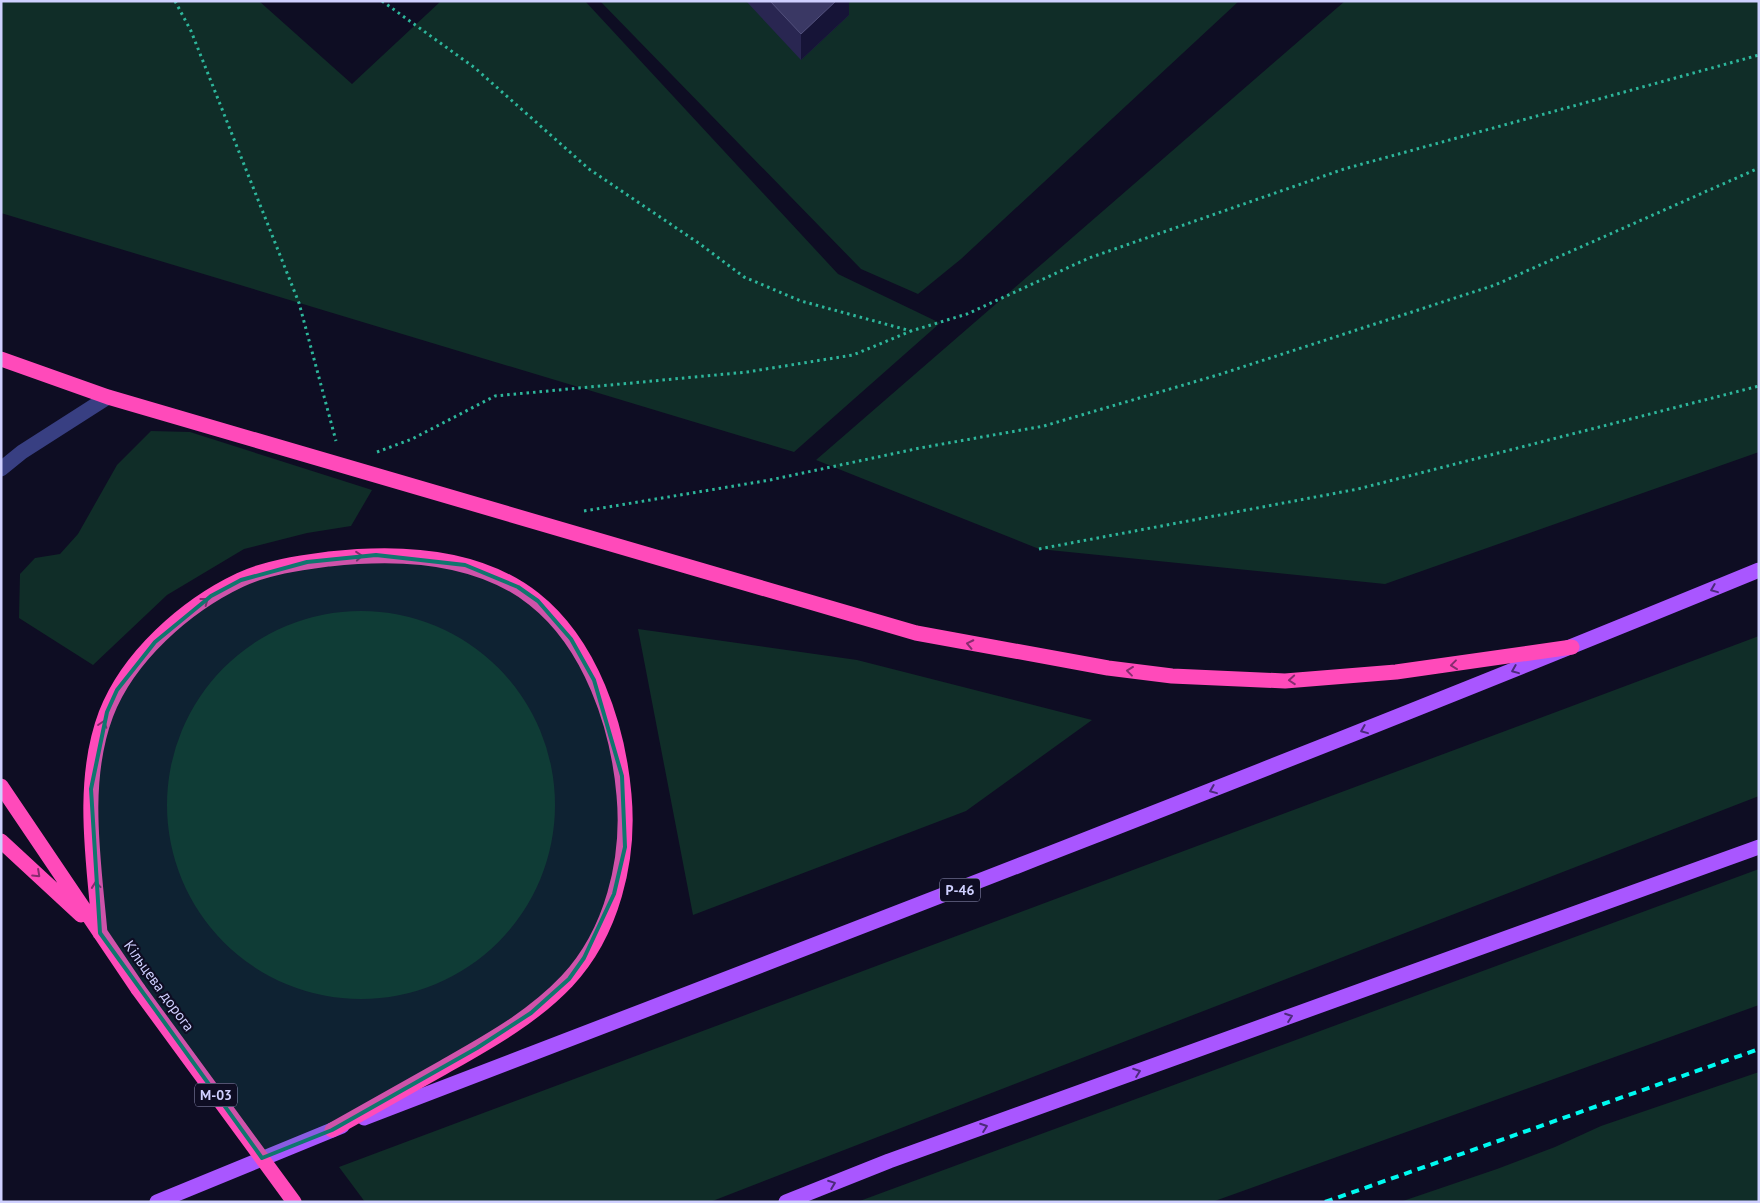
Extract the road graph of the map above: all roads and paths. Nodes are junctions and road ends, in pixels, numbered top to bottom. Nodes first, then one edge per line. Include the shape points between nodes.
1 (175, 1) edge
2 (382, 1) edge
3 (1759, 55) edge
4 (1759, 168) edge
5 (911, 331) junction
6 (1, 359) edge
7 (1759, 386) edge
8 (108, 397) junction
9 (343, 465) junction
10 (1, 469) edge
11 (574, 512) dead end
12 (1039, 549) dead end
13 (1759, 570) edge
14 (1572, 647) junction
15 (1, 786) edge
16 (1, 841) edge
17 (1759, 847) edge
18 (100, 934) junction
19 (332, 1130) junction
20 (157, 1202) edge
21 (294, 1202) edge
22 (786, 1202) edge

1 - 9 path via 191,31 299,303
2 - 5 path via 475,68 589,169 744,277 801,301
3 - 5 path via 1344,169 1089,258 967,314
4 - 11 path via 1495,285 1221,374 1044,426 770,480
5 - 9 path via 853,355 748,372 495,396 412,439
6 - 8 highway
7 - 12 path via 1358,489
8 - 9 highway
8 - 10 lane
14 -> 9 highway via 1396,672 1285,680 1172,676 1108,668 916,632
13 -> 14 main road, Р-46
14 -> 19 main road, Р-46 via 981,882
15 - 18 highway, Кільцева дорога / М-03
16 -> 18 highway
22 -> 17 main road via 889,1161
18 -> 19 highway via 92,847 91,788 102,726 117,690 135,665 155,642 210,596 273,568 376,555 432,558 465,565 518,587 538,601 571,639 583,659 604,704 617,749 623,784 625,839 621,870 606,916 569,979 531,1013 477,1048
18 - 21 highway, Кільцева дорога / М-03, bridge
19 - 20 main road, Р-46

